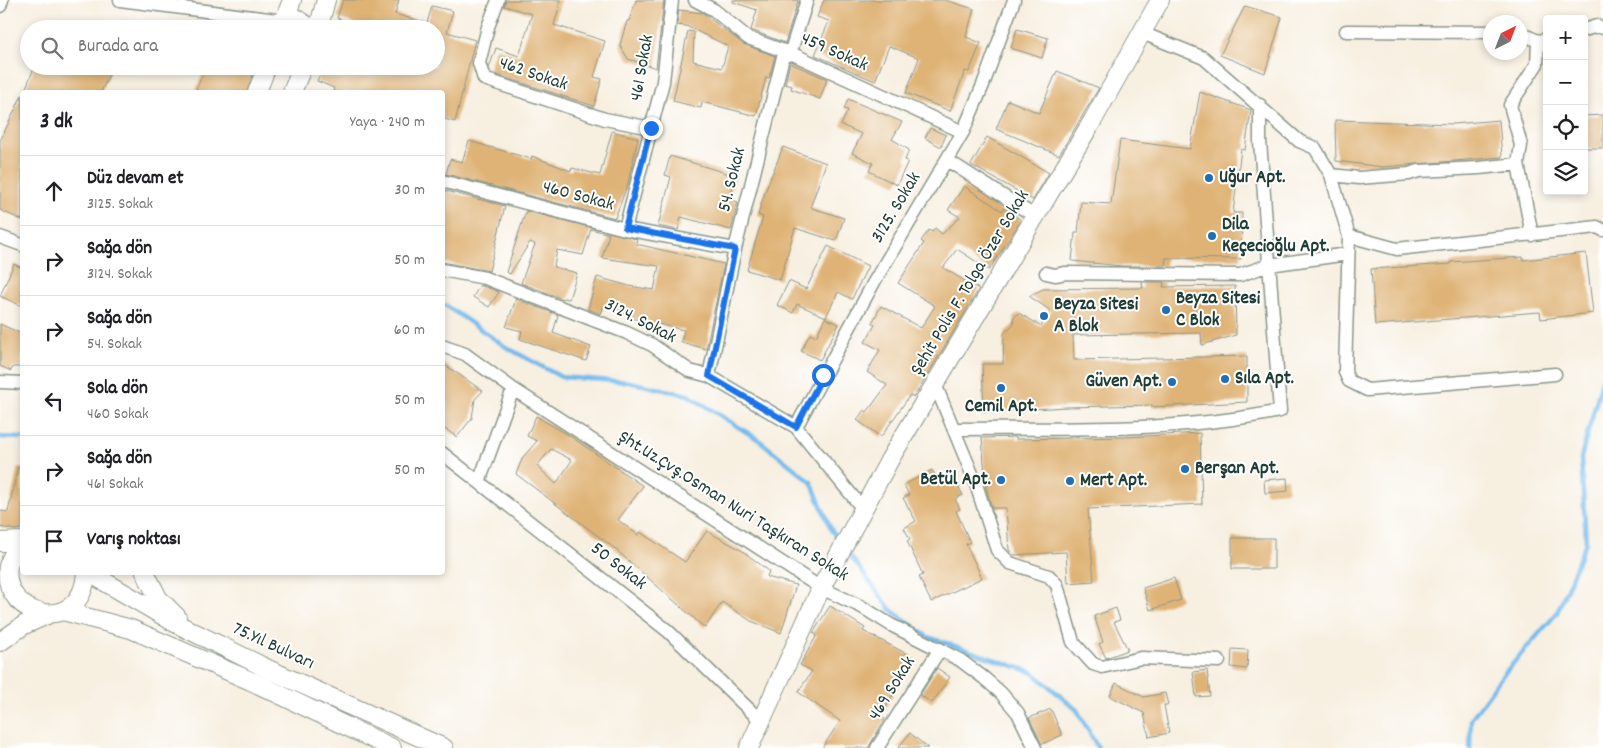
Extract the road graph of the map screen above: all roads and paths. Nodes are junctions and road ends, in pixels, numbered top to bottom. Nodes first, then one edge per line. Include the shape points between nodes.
1 (2, 0) edge
2 (120, 0) edge
3 (292, 0) edge
4 (326, 0) edge
5 (498, 0) edge
6 (672, 0) edge
7 (695, 0) edge
8 (807, 0) edge
9 (1014, 0) edge
10 (1160, 0) edge
11 (0, 6) edge
12 (246, 20) edge
13 (286, 20) edge
14 (320, 20) edge
15 (1603, 28) edge
16 (1588, 29) edge
17 (1346, 31) dead end
18 (1483, 32) edge
19 (1142, 33) junction
20 (1528, 35) edge
21 (1543, 40) edge
22 (790, 54) junction
23 (264, 75) edge
24 (299, 75) edge
25 (258, 90) edge
26 (293, 90) edge
27 (1260, 105) junction
28 (651, 128) junction
29 (963, 132) junction
30 (947, 160) junction
31 (1518, 164) junction
32 (1331, 175) junction
33 (445, 182) edge
34 (1036, 217) junction
35 (625, 228) junction
36 (1603, 230) edge
37 (1532, 235) junction
38 (0, 236) edge
39 (1349, 236) junction
40 (20, 244) edge
41 (735, 249) junction
42 (1348, 254) junction
43 (1269, 265) junction
44 (445, 271) edge
45 (1046, 273) dead end
46 (445, 347) edge
47 (1555, 374) dead end
48 (709, 376) junction
49 (0, 382) edge
50 (20, 383) edge
51 (935, 384) junction
52 (513, 389) junction
53 (796, 427) junction
54 (954, 429) junction
55 (445, 455) edge
56 (478, 482) junction
57 (859, 516) junction
58 (0, 542) edge
59 (20, 542) edge
60 (20, 545) edge
61 (86, 575) edge
62 (92, 575) edge
63 (146, 575) edge
64 (825, 580) junction
65 (5, 588) edge
66 (55, 613) junction
67 (194, 632) junction
68 (0, 642) edge
69 (940, 649) junction
70 (1219, 661) dead end
71 (761, 721) junction
72 (392, 748) edge
73 (444, 748) edge
74 (749, 748) edge
75 (877, 748) edge
76 (1034, 748) edge

1 - 11 street
2 - 12 street
3 - 13 main road
4 - 14 main road
5 - 28 street, 462 Sokak via 479,63 484,79 605,119
6 - 28 street, 461 Sokak via 663,82
7 - 22 street, 459 Sokak via 714,10 748,38
8 - 22 street, 54. Sokak
9 - 29 street, 3125. Sokak
10 - 19 main road, Şehit Polis F. Tolga Özer Sokak
15 - 16 street
17 - 18 street
19 - 27 street via 1204,58
19 - 34 main road, Şehit Polis F. Tolga Özer Sokak
20 - 21 street
21 - 31 street via 1537,64 1510,104 1521,145
22 - 29 street, 459 Sokak
22 - 41 street, 54. Sokak via 783,57
23 - 25 main road
24 - 26 main road
27 - 32 street via 1299,141 1315,148
27 - 43 street
28 - 35 street, 461 Sokak
29 - 30 street, 3125. Sokak
30 - 34 street
30 - 53 street, 3125. Sokak via 874,282
31 - 32 street via 1359,178
31 - 37 street
32 - 39 street
33 - 35 street, 460 Sokak
34 - 51 main road, Şehit Polis F. Tolga Özer Sokak
35 - 41 street, 460 Sokak
36 - 37 street
37 - 39 street via 1397,249
38 - 40 street
39 - 42 street
41 - 48 street, 54. Sokak
42 - 43 street
42 - 47 street via 1345,372 1349,380 1367,390
43 - 45 street via 1240,275 1066,273 1055,276
43 - 54 street via 1280,411 1240,419 1136,427
44 - 48 street, 3124. Sokak via 485,278 618,329 652,345 690,371
46 - 52 street, Şht.Uz.Çvş.Osman Nuri Taşkıran Sokak via 466,354
48 - 53 street, 3124. Sokak
49 - 50 street
51 - 54 street
51 - 57 main road, Şehit Polis F. Tolga Özer Sokak
52 - 56 street
52 - 64 street, Şht.Uz.Çvş.Osman Nuri Taşkıran Sokak
53 - 57 street, 3124. Sokak
54 - 70 street via 998,550 1010,563 1049,576 1057,586 1073,642 1093,664 1102,667 1141,658
55 - 56 street, 50 Sokak
56 - 71 street, 50 Sokak via 668,631
57 - 64 main road, Şehit Polis F. Tolga Özer Sokak
58 - 59 main road
60 - 65 main road via 10,558
61 - 66 main road via 81,595 73,604
62 - 67 main road, 75.Yıl Bulvarı
63 - 67 main road via 158,598
64 - 69 street, Şht.Uz.Çvş.Osman Nuri Taşkıran Sokak via 891,625
64 - 71 main road, Şehit Polis F. Tolga Özer Sokak
65 - 66 main road via 26,608
66 - 68 main road via 24,624
66 - 72 main road via 131,629
67 - 73 main road, 75.Yıl Bulvarı
69 - 75 street, 469 Sokak
69 - 76 street, Şht.Uz.Çvş.Osman Nuri Taşkıran Sokak via 960,660 1001,693 1018,713
71 - 74 main road, Şehit Polis F. Tolga Özer Sokak

